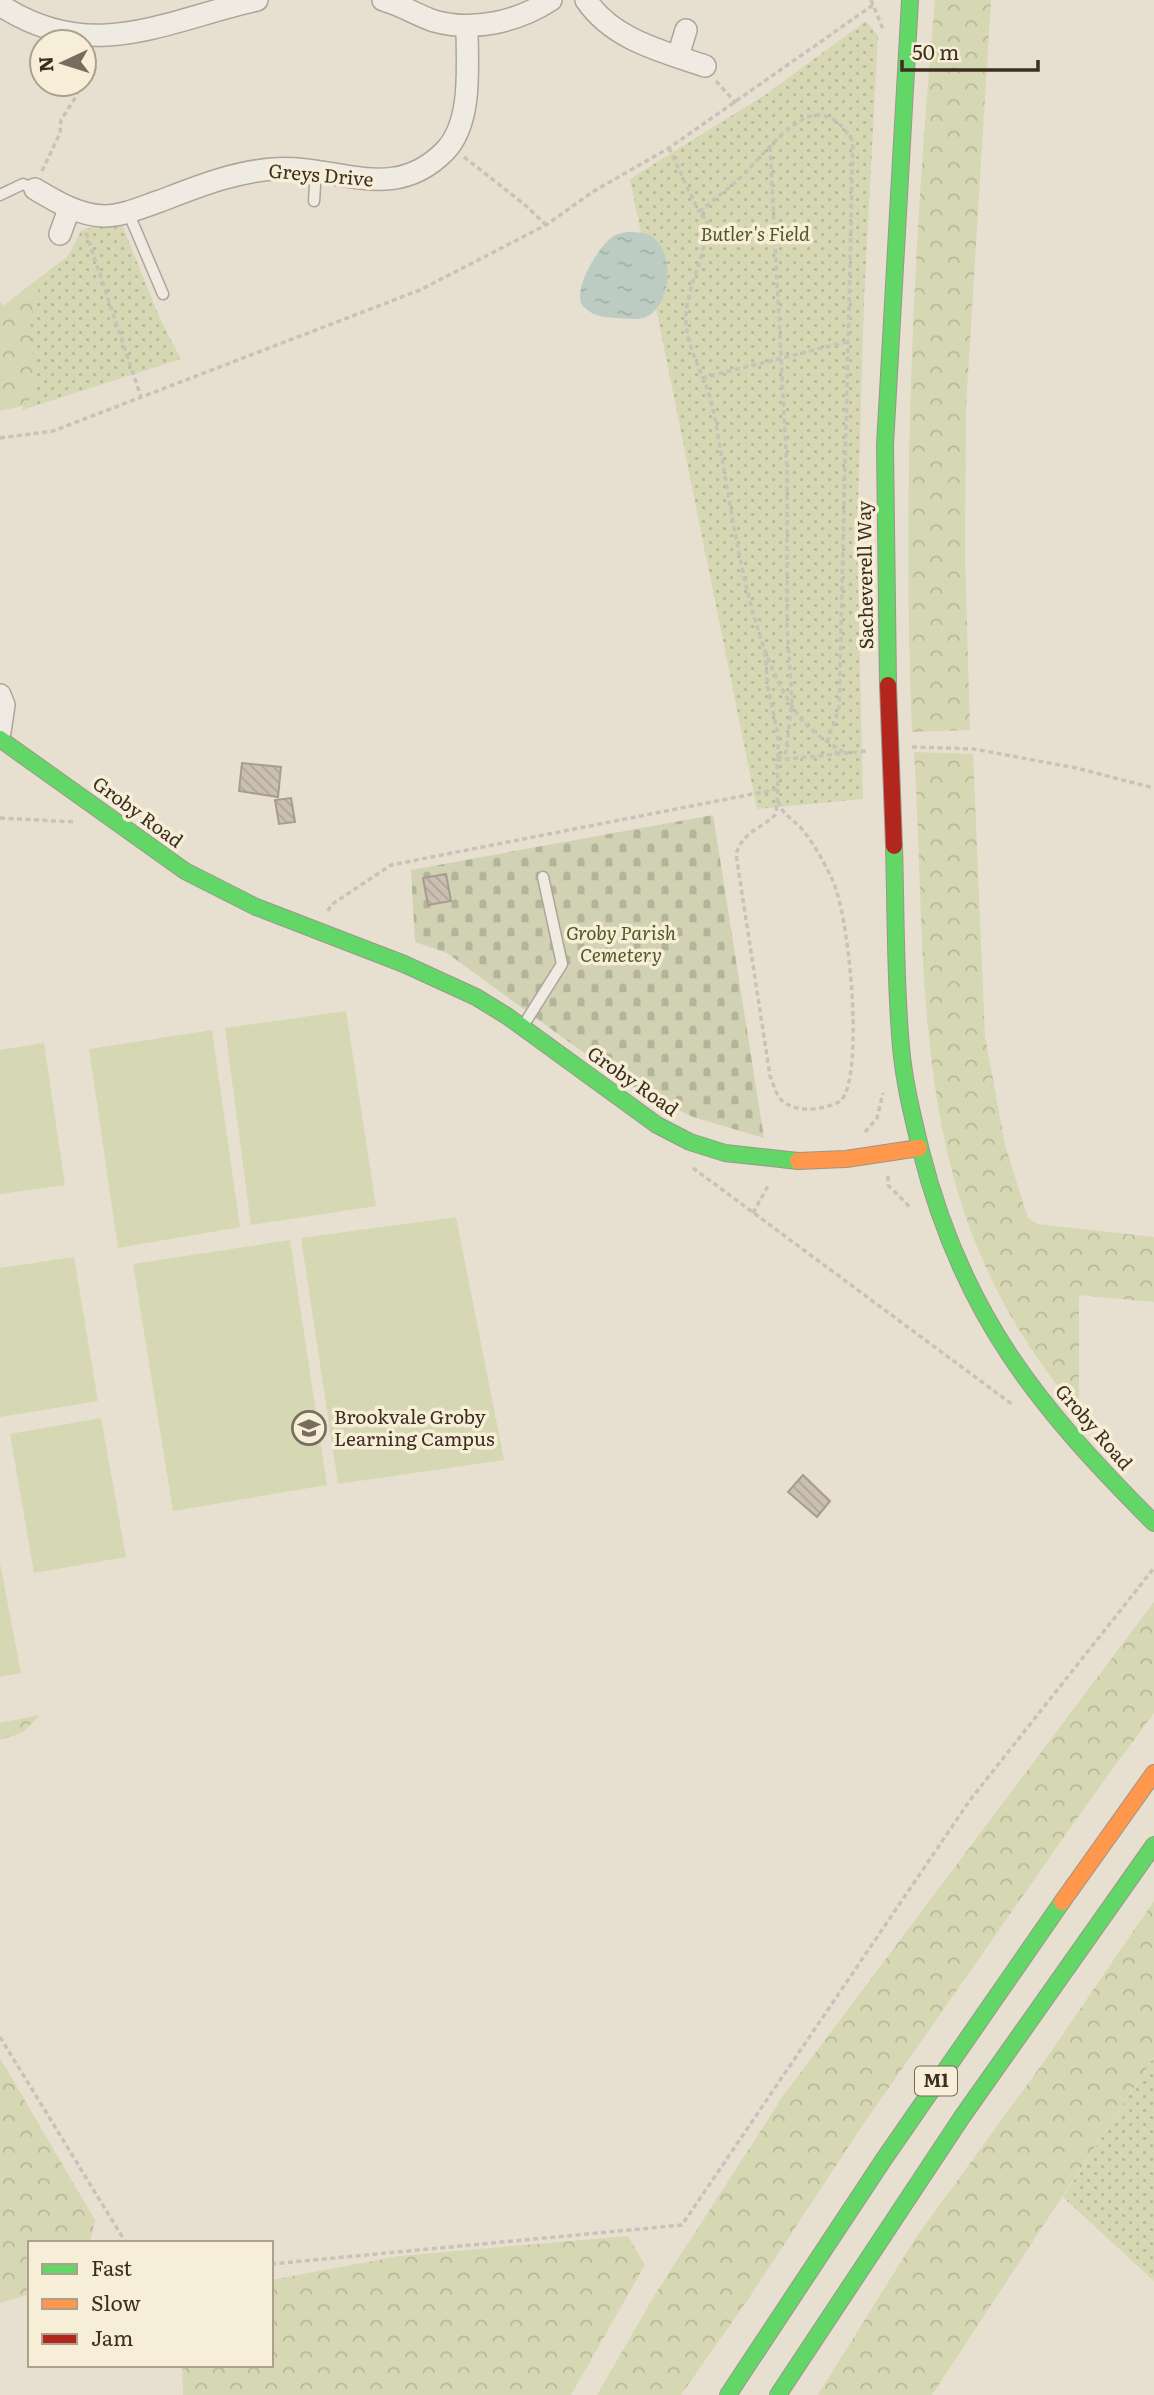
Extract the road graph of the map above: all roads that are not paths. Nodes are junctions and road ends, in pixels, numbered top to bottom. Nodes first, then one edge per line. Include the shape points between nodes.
1 (257, 0) edge
2 (383, 0) edge
3 (551, 0) edge
4 (586, 0) edge
5 (910, 0) edge
6 (0, 5) edge
7 (467, 28) junction
8 (687, 30) dead end
9 (678, 56) junction
10 (705, 66) road end
11 (316, 170) junction
12 (35, 189) joint
13 (0, 195) edge
14 (314, 201) dead end
15 (77, 211) junction
16 (128, 212) junction
17 (60, 234) dead end
18 (163, 294) dead end
19 (0, 695) edge
20 (0, 732) edge
21 (0, 739) edge
22 (543, 877) dead end
23 (522, 1028) junction
24 (919, 1148) junction
25 (1154, 1523) edge
26 (1154, 1773) edge
27 (1154, 1845) edge
28 (728, 2395) edge
29 (778, 2395) edge

1 - 6 street via 144,33 110,36 51,28 18,17
2 - 7 street
3 - 7 street via 537,9
4 - 9 street via 611,28
5 - 24 main road, Sacheverell Way via 885,445 889,746 901,1048
7 - 11 street, Greys Drive via 467,85 458,129 449,145 409,177 390,181
8 - 9 street
9 - 10 street
11 - 14 lane
11 - 16 street, Greys Drive via 258,170 218,179
12 - 13 lane via 23,184
12 - 15 street
15 - 16 street, Greys Drive via 106,216
15 - 17 street
16 - 18 lane
19 - 20 street via 4,705
21 - 23 main road, Groby Road via 186,872 318,933 430,975 478,998
22 - 23 lane via 562,964
23 - 24 main road, Groby Road via 659,1127 723,1153 822,1162
24 - 25 main road, Groby Road via 966,1282 995,1331 1049,1408 1105,1475
26 - 28 main road, M1 via 849,2208
27 - 29 main road, M1 via 890,2222

